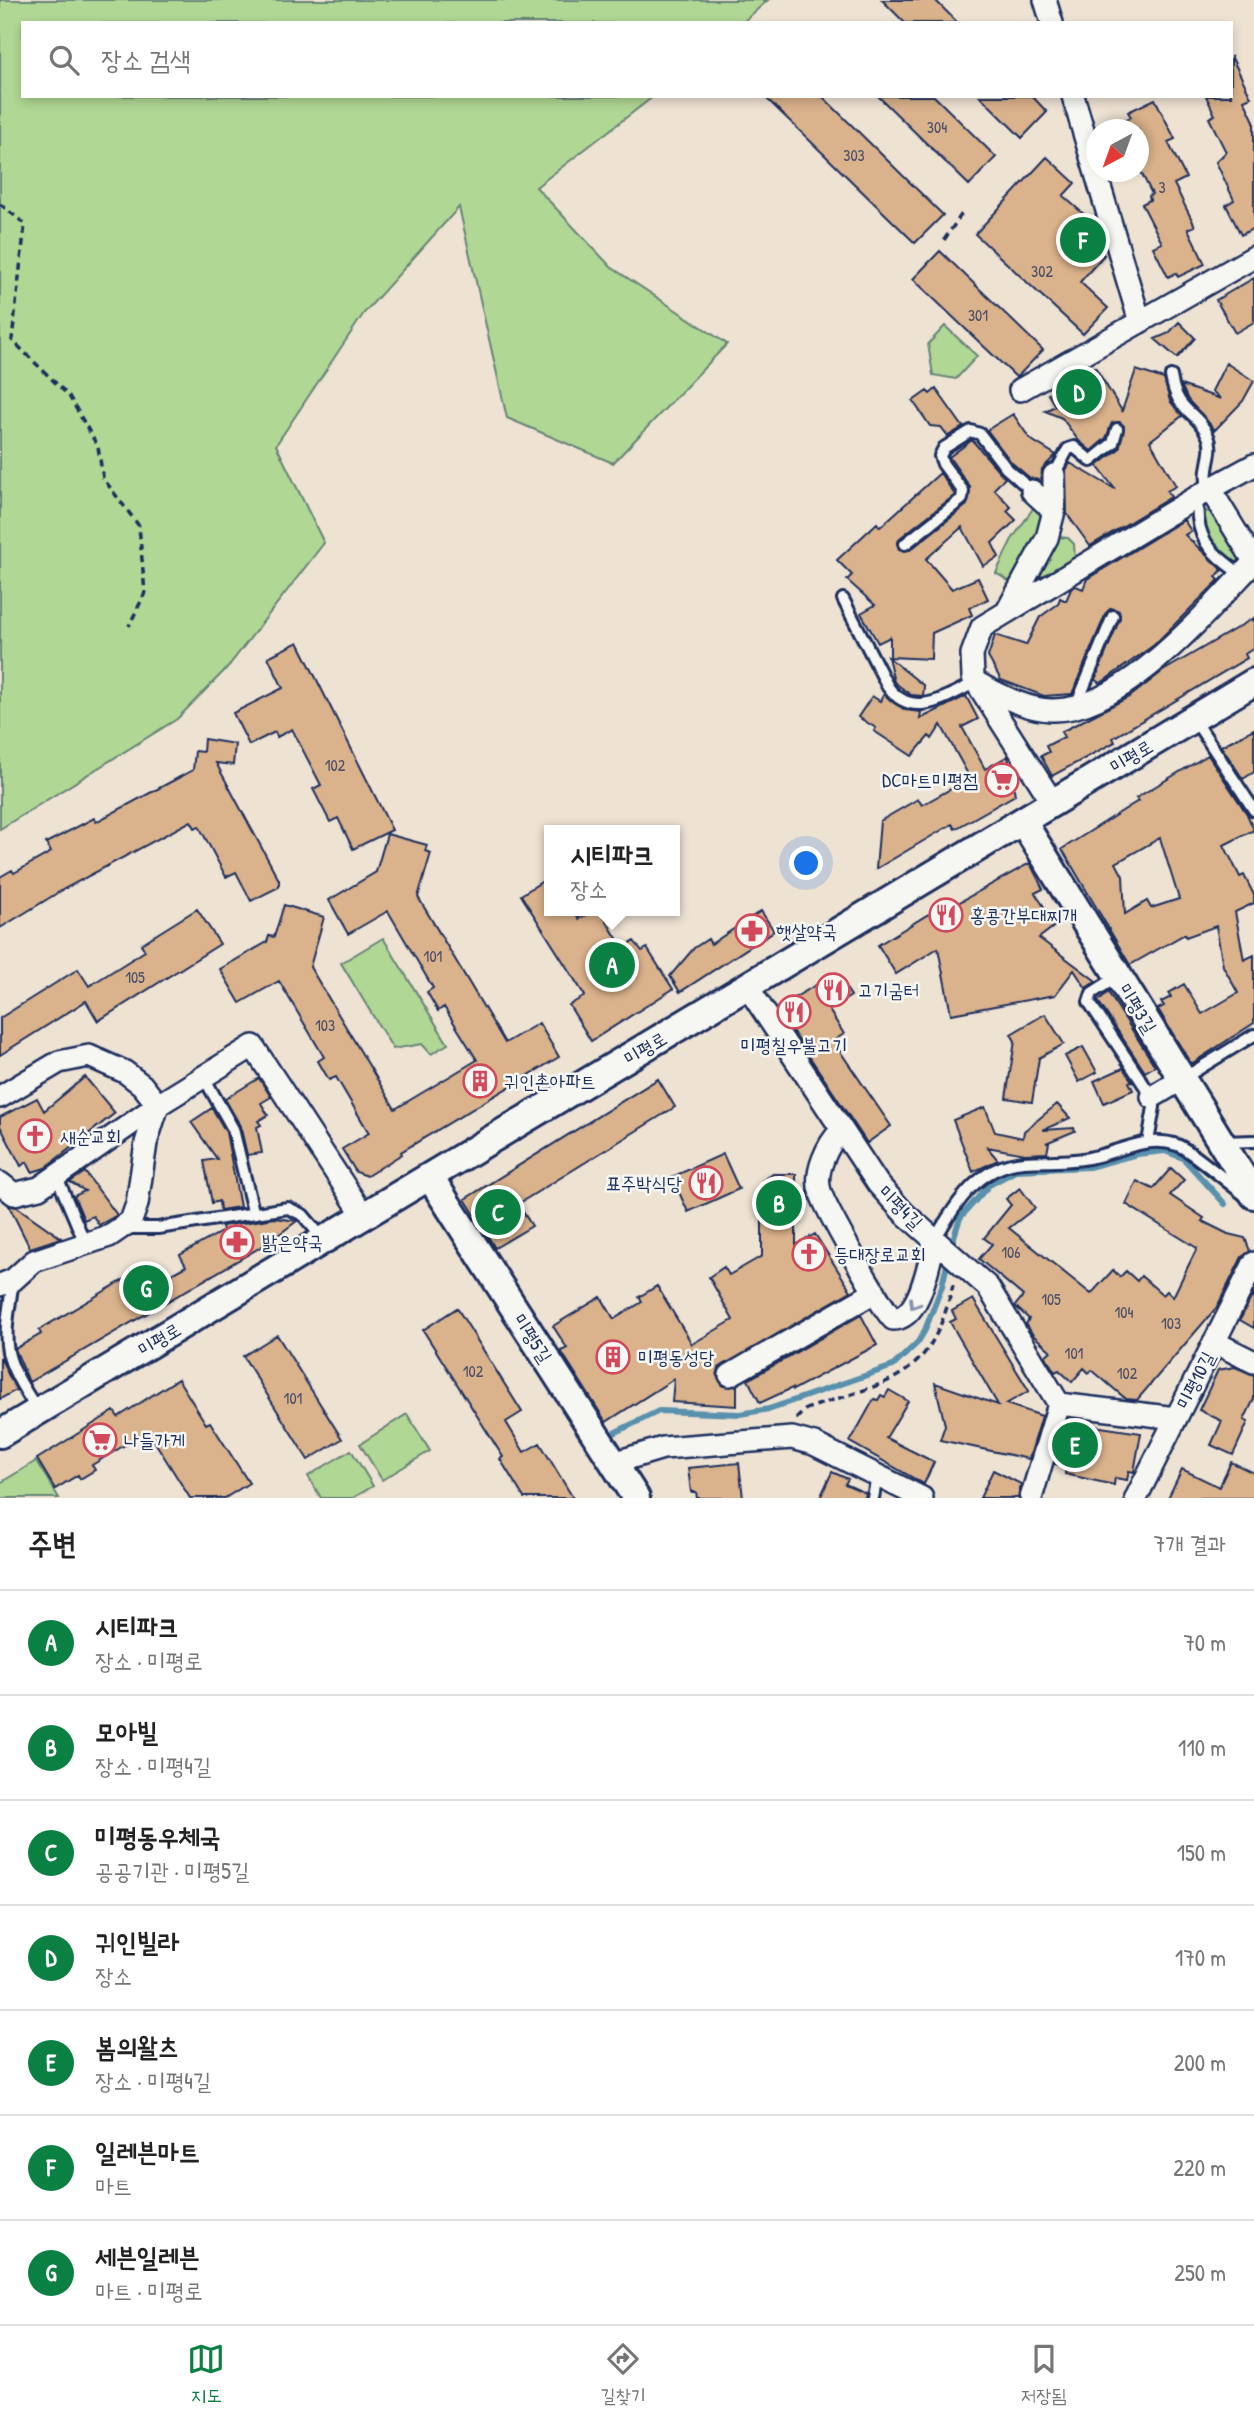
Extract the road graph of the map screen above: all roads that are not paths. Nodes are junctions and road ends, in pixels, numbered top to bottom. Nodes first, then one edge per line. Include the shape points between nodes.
1 (1045, 0) edge
2 (1051, 21) edge
3 (1074, 98) edge
4 (1254, 257) edge
5 (1140, 322) junction
6 (1171, 376) dead end
7 (1020, 390) dead end
8 (1117, 429) dead end
9 (1254, 465) edge
10 (1054, 475) joint
11 (1032, 491) joint
12 (1204, 493) junction
13 (1054, 511) junction
14 (905, 544) dead end
15 (1250, 566) edge
16 (843, 598) dead end
17 (1006, 612) junction
18 (1113, 616) dead end
19 (976, 682) junction
20 (1254, 682) edge
21 (1076, 706) junction
22 (1194, 718) junction
23 (1053, 803) junction
24 (1254, 810) edge
25 (1023, 821) junction
26 (1119, 976) junction
27 (747, 986) junction
28 (1254, 1035) edge
29 (204, 1076) junction
30 (1182, 1079) junction
31 (0, 1097) edge
32 (1152, 1097) junction
33 (158, 1105) junction
34 (840, 1132) junction
35 (1254, 1141) edge
36 (1148, 1142) junction
37 (1221, 1142) junction
38 (57, 1177) junction
39 (430, 1177) junction
40 (0, 1183) edge
41 (1254, 1195) edge
42 (1254, 1201) edge
43 (253, 1211) junction
44 (364, 1216) junction
45 (124, 1228) junction
46 (324, 1240) junction
47 (938, 1241) junction
48 (85, 1243) junction
49 (1254, 1263) edge
50 (6, 1282) edge
51 (875, 1292) junction
52 (1214, 1342) junction
53 (1254, 1362) edge
54 (730, 1375) dead end
55 (1059, 1404) junction
56 (38, 1411) junction
57 (1176, 1418) junction
58 (0, 1434) edge
59 (613, 1463) junction
60 (877, 1476) junction
61 (636, 1498) edge
62 (873, 1498) edge
63 (922, 1498) edge
64 (1031, 1498) edge
65 (1136, 1498) edge

1 - 2 street
3 - 5 street
4 - 5 street
5 - 7 street
6 - 12 lane via 1175,398 1208,437
8 - 10 lane via 1112,445 1091,461 1074,447 1068,449
9 - 12 street
10 - 13 street
11 - 13 street
11 - 14 lane via 1006,468 980,434 971,431 944,448 940,456 963,491 962,499
12 - 15 street
12 - 15 lane via 1197,523 1202,537 1213,552
12 - 17 street
13 - 17 street via 1047,538
15 - 21 street via 1153,663 1095,700
16 - 19 lane via 888,687 899,698 922,706
17 - 19 street via 982,627 975,639 971,663
18 - 21 lane
19 - 21 street via 1038,709
19 - 23 street
20 - 22 street, 미평로
22 - 23 street, 미평로
22 - 24 lane
23 - 25 street, 미평로
25 - 26 street, 미평3길
25 - 27 street, 미평로
26 - 30 street, 미평3길
26 - 32 lane via 1092,993 1088,1002
27 - 34 street, 미평4길
27 - 39 street, 미평로
28 - 30 lane
29 - 33 street
29 - 43 lane via 233,1129
29 - 44 street via 253,1046
30 - 32 street
30 - 37 street, 미평3길
31 - 33 street via 59,1062 89,1056 125,1072
32 - 36 lane
33 - 38 street
33 - 45 street via 146,1143 137,1204
34 - 47 street, 미평4길 via 890,1198
34 - 51 street via 828,1146 819,1190
35 - 37 lane
36 - 42 lane via 1181,1146
36 - 47 lane via 1091,1158 997,1168 965,1192
37 - 41 street, 미평3길
38 - 40 street via 21,1194
38 - 48 lane
39 - 44 street, 미평로
39 - 59 street, 미평5길
43 - 45 lane via 158,1228
43 - 46 lane via 296,1210
44 - 46 street, 미평로
45 - 48 street
46 - 56 street, 미평로
47 -> 51 street via 908,1314 892,1318
47 - 55 street, 미평4길 via 988,1287
48 - 50 street via 34,1261
49 - 52 street, 미평10길
50 - 56 lane via 6,1356
51 - 54 street
52 - 53 street
52 - 57 street, 미평10길
55 - 57 street
55 - 64 street
56 - 58 street, 미평로
57 - 65 street, 미평10길
59 - 60 street via 663,1448 785,1438 814,1444
59 - 61 street, 미평5길
60 - 62 lane
60 - 63 street

